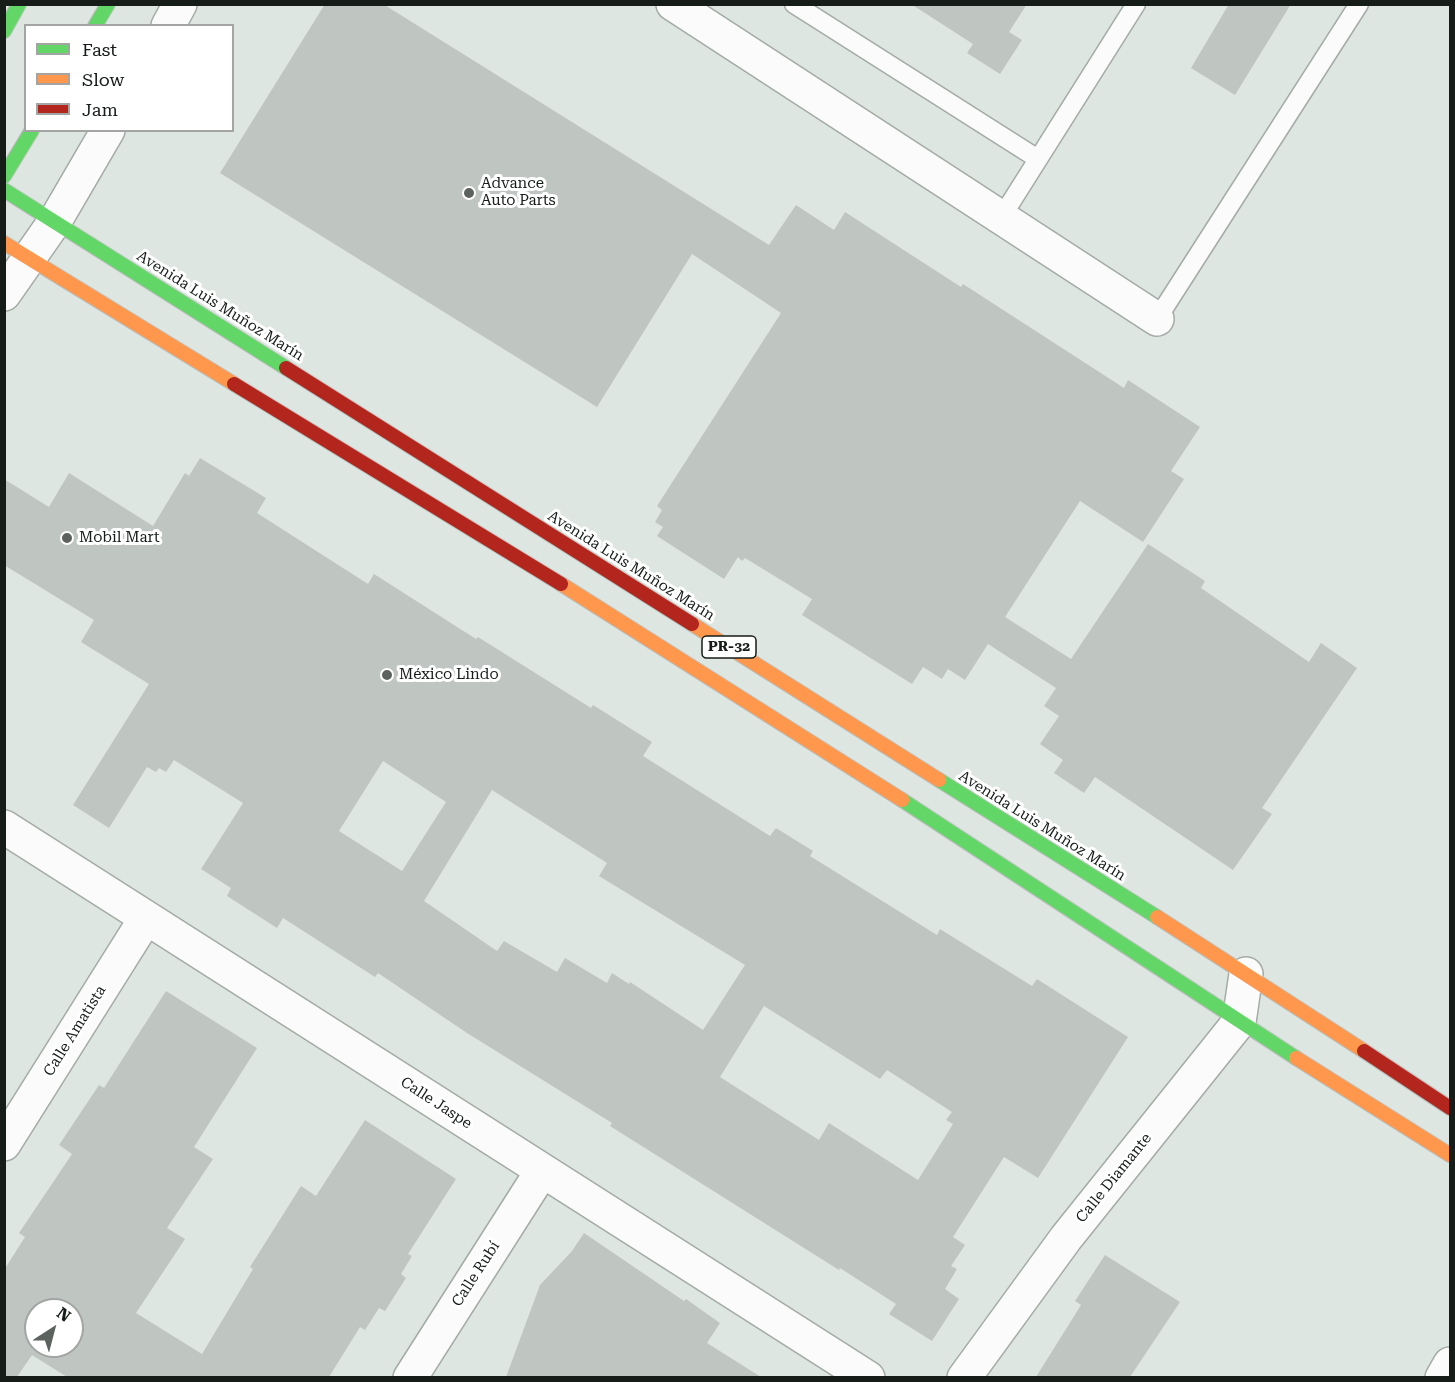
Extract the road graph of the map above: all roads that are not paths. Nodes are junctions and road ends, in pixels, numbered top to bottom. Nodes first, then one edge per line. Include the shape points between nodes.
1 (19, 4) edge
2 (108, 4) edge
3 (180, 4) edge
4 (673, 4) edge
5 (794, 4) edge
6 (1136, 4) edge
7 (1359, 4) edge
8 (96, 24) edge
9 (169, 24) edge
10 (4, 31) edge
11 (31, 132) edge
12 (107, 132) edge
13 (1038, 159) junction
14 (4, 176) edge
15 (4, 190) edge
16 (1001, 218) junction
17 (56, 221) junction
18 (17, 251) edge
19 (4, 294) edge
20 (1157, 320) joint
21 (4, 827) edge
22 (146, 918) junction
23 (1246, 974) junction
24 (1239, 1022) junction
25 (1450, 1108) edge
26 (4, 1144) edge
27 (1450, 1155) edge
28 (542, 1171) junction
29 (1450, 1364) edge
30 (410, 1377) edge
31 (868, 1377) edge
32 (964, 1377) edge
33 (1442, 1377) edge

1 - 10 main road
2 - 8 main road
3 - 9 street
4 - 16 street
5 - 13 lane
6 - 13 lane
7 - 20 lane
11 - 14 main road
12 - 17 street
13 - 16 lane
15 - 17 main road, Avenida Luis Muñoz Marín / PR-32
16 - 20 street
17 - 18 street
17 - 23 main road, Avenida Luis Muñoz Marín / PR-32
18 - 19 street
18 - 24 main road, PR-32 via 661,646
21 - 22 street, Calle Jaspe
22 - 26 street, Calle Amatista
22 - 28 street, Calle Jaspe
23 - 24 street
23 - 25 main road, Avenida Luis Muñoz Marín / PR-32
24 - 27 main road, PR-32
24 - 32 street, Calle Diamante via 1066,1238
28 - 30 street, Calle Rubí
28 - 31 street, Calle Jaspe
29 - 33 street

